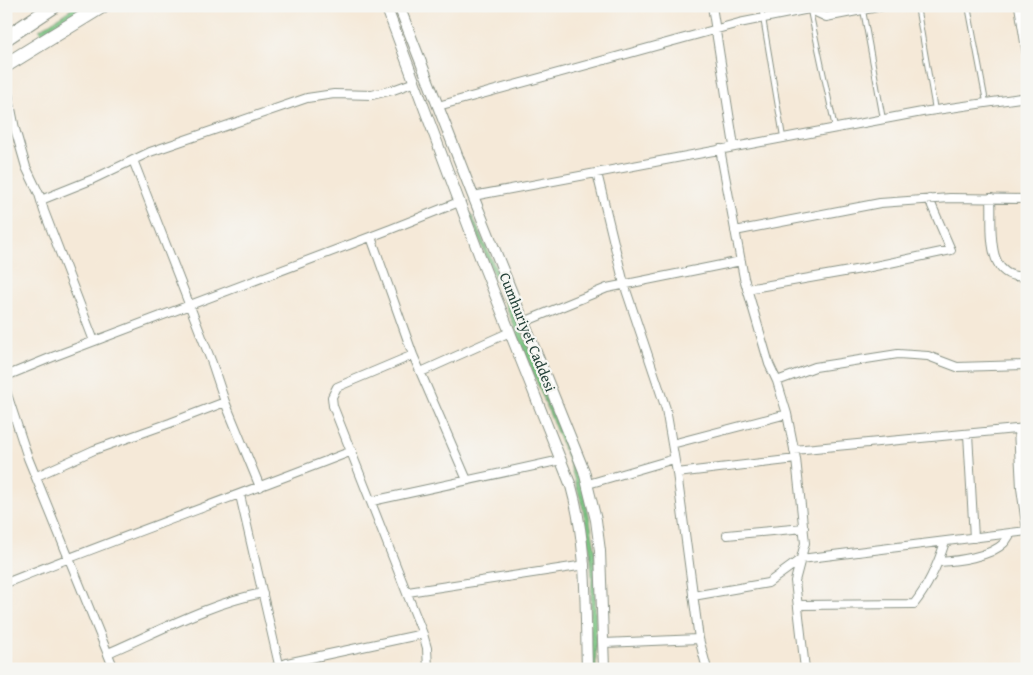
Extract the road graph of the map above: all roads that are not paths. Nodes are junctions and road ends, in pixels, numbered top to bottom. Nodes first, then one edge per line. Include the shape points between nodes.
1 (54, 6) edge
2 (102, 6) edge
3 (386, 6) edge
4 (400, 6) edge
5 (712, 6) edge
6 (761, 6) edge
7 (883, 6) edge
8 (917, 6) edge
9 (968, 6) edge
10 (1019, 6) edge
11 (810, 7) edge
12 (862, 8) edge
13 (763, 18) junction
14 (716, 29) junction
15 (6, 38) edge
16 (1027, 55) edge
17 (6, 65) edge
18 (414, 82) junction
19 (6, 83) edge
20 (1027, 96) edge
21 (986, 102) junction
22 (438, 106) junction
23 (935, 110) junction
24 (883, 119) junction
25 (835, 128) junction
26 (783, 137) junction
27 (734, 146) junction
28 (720, 149) junction
29 (133, 160) junction
30 (597, 173) junction
31 (473, 196) junction
32 (991, 198) junction
33 (929, 199) junction
34 (1027, 199) edge
35 (41, 200) junction
36 (459, 202) junction
37 (735, 231) junction
38 (372, 237) junction
39 (741, 261) junction
40 (1027, 276) edge
41 (624, 284) junction
42 (747, 289) junction
43 (189, 305) junction
44 (524, 322) junction
45 (510, 332) junction
46 (94, 341) junction
47 (413, 355) junction
48 (1027, 365) edge
49 (421, 372) junction
50 (6, 376) edge
51 (777, 381) junction
52 (6, 391) edge
53 (225, 402) junction
54 (787, 414) junction
55 (1027, 428) edge
56 (1018, 429) junction
57 (968, 434) junction
58 (672, 444) junction
59 (794, 450) junction
60 (352, 451) junction
61 (674, 459) junction
62 (796, 459) junction
63 (561, 460) junction
64 (677, 473) junction
65 (37, 476) junction
66 (467, 480) junction
67 (588, 484) junction
68 (260, 488) junction
69 (240, 495) junction
70 (372, 501) junction
71 (804, 528) junction
72 (1027, 531) edge
73 (1011, 533) junction
74 (727, 535) dead end
75 (974, 538) junction
76 (945, 542) junction
77 (69, 558) junction
78 (801, 559) junction
79 (939, 562) junction
80 (585, 566) junction
81 (6, 583) edge
82 (408, 592) junction
83 (263, 593) junction
84 (693, 596) junction
85 (798, 605) junction
86 (423, 634) junction
87 (699, 639) junction
88 (604, 647) junction
89 (108, 653) junction
90 (278, 668) edge
91 (114, 669) edge
92 (428, 669) edge
93 (587, 669) edge
94 (604, 669) edge
95 (613, 669) edge
96 (707, 669) edge
97 (805, 669) edge

1 - 15 highway
2 - 17 highway
3 - 18 main road, Cumhuriyet Caddesi
4 - 22 main road, Cumhuriyet Caddesi
5 - 14 street
6 - 13 lane
7 - 12 street
8 - 23 lane
9 - 21 lane
10 - 16 street
11 - 12 street via 826,17
11 - 13 street
11 - 25 lane
12 - 24 lane
13 - 14 street
13 - 26 lane
14 - 22 street
14 - 27 street
18 - 29 street via 372,94 307,98
18 - 36 main road, Cumhuriyet Caddesi
19 - 35 street via 26,166
20 - 21 street
21 - 23 street
22 - 31 main road, Cumhuriyet Caddesi
23 - 24 street
24 - 25 street
25 - 26 street
26 - 27 street
27 - 28 street
28 - 30 street
28 - 37 street
29 - 35 street
29 - 43 street
30 - 31 street
30 - 41 street
31 - 36 main road
31 - 44 main road, Cumhuriyet Caddesi
32 - 33 street
32 - 34 street
32 - 40 street via 990,230 996,259 1007,274
33 - 37 street via 855,207
33 - 42 street via 951,250
35 - 46 street
36 - 38 street
36 - 45 main road, Cumhuriyet Caddesi
37 - 39 street
38 - 43 street
38 - 47 street
39 - 41 street
39 - 42 street
41 - 44 street
41 - 58 street via 666,409
42 - 51 street
43 - 46 street
43 - 53 street
44 - 67 main road, Cumhuriyet Caddesi
45 - 49 street
45 - 63 main road, Cumhuriyet Caddesi
46 - 50 street
47 - 49 street
47 - 60 street via 337,387 333,406
48 - 51 street via 957,367 928,356 898,354 815,367
49 - 66 street
51 - 54 street
52 - 65 street
53 - 65 street via 94,450
53 - 68 street
54 - 58 street
54 - 59 street
55 - 56 street
56 - 57 street
56 - 72 street
57 - 59 street
57 - 75 street
58 - 61 street
59 - 62 street
60 - 68 street
60 - 70 street
61 - 64 street
61 - 67 street
62 - 64 street
62 - 71 street
63 - 66 street
63 - 80 main road, Cumhuriyet Caddesi via 577,506
64 - 84 street
65 - 77 street
66 - 70 street
67 - 88 main road, Cumhuriyet Caddesi via 600,551
68 - 69 street
69 - 77 street
69 - 83 street
70 - 82 street
71 - 74 street
71 - 78 street
72 - 73 street
73 - 75 street
73 - 79 street via 1003,544 979,556
75 - 76 street
76 - 78 street
76 - 79 street
77 - 81 street
77 - 89 street
78 - 84 street via 768,584
78 - 85 street via 795,581
79 - 85 street via 914,604
80 - 82 street
80 - 93 main road, Cumhuriyet Caddesi
82 - 86 street
83 - 89 street via 244,596
83 - 90 street
84 - 87 street
85 - 97 street
86 - 90 street
86 - 92 street
87 - 88 street
87 - 96 street
88 - 94 main road, Cumhuriyet Caddesi
88 - 95 main road
89 - 91 street

